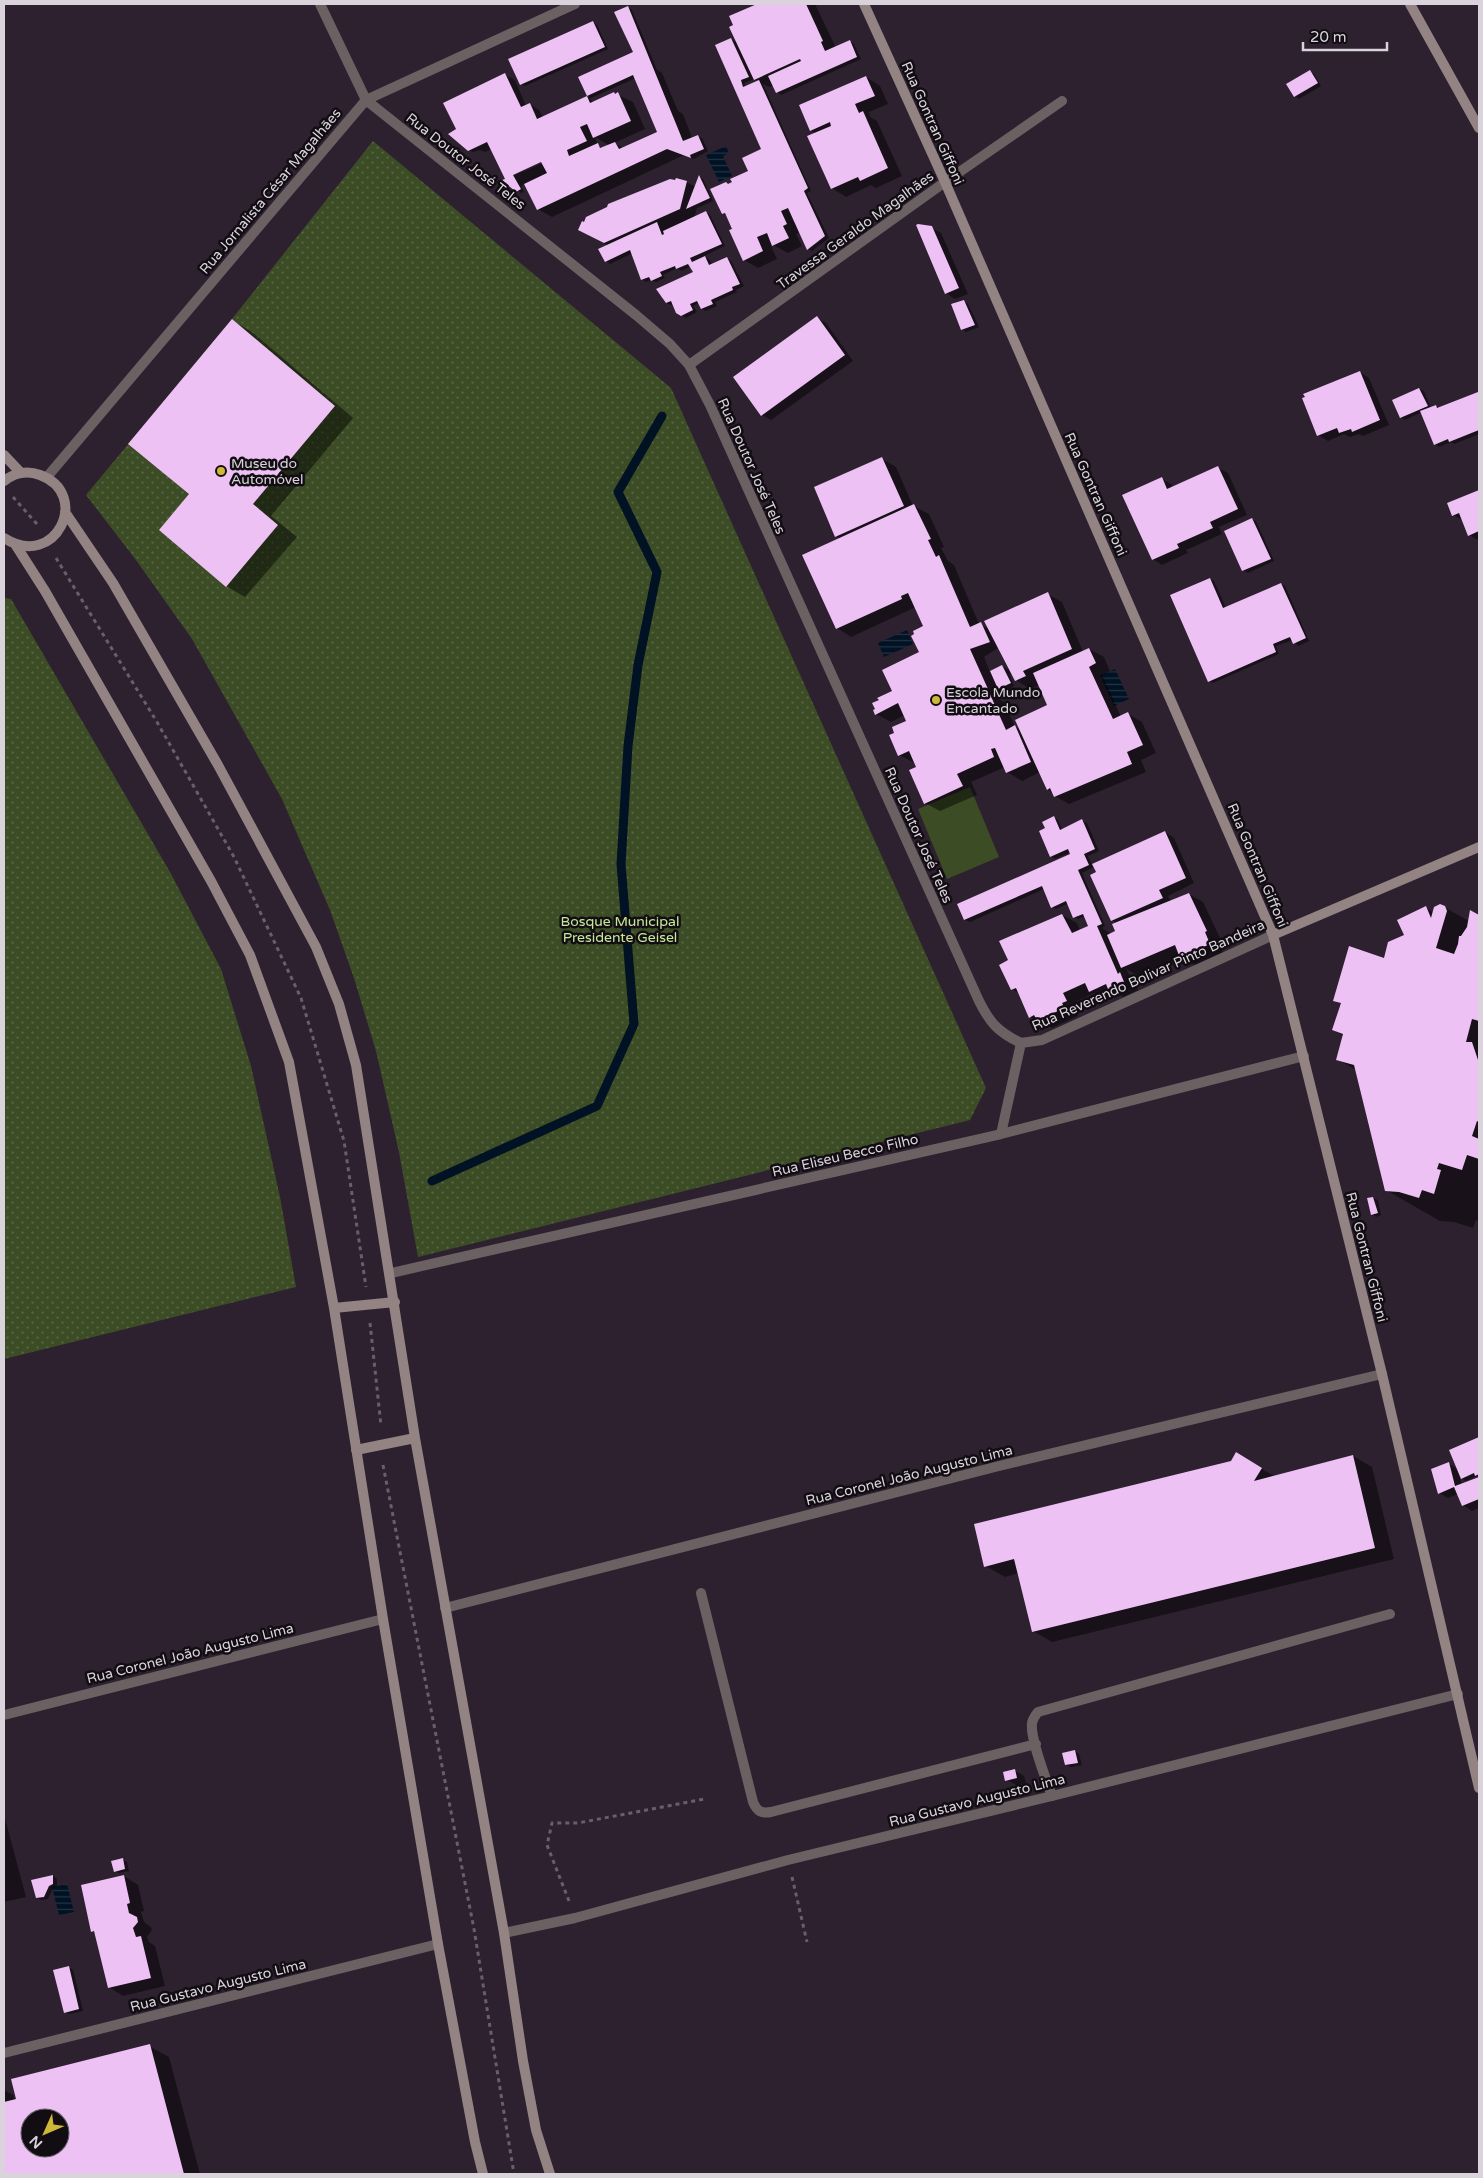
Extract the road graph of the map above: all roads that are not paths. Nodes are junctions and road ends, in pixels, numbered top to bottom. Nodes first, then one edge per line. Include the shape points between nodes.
1 (320, 4) edge
2 (576, 4) edge
3 (864, 4) edge
4 (1410, 4) edge
5 (366, 100) junction
6 (1062, 101) dead end
7 (1479, 128) edge
8 (945, 182) junction
9 (689, 365) junction
10 (4, 455) edge
11 (21, 473) junction
12 (47, 477) junction
13 (4, 481) edge
14 (65, 512) junction
15 (4, 538) edge
16 (16, 544) junction
17 (1479, 848) edge
18 (1273, 935) junction
19 (1021, 1044) junction
20 (1304, 1056) junction
21 (1001, 1134) junction
22 (391, 1273) junction
23 (395, 1302) junction
24 (334, 1308) junction
25 (1382, 1374) junction
26 (415, 1438) junction
27 (356, 1450) junction
28 (701, 1593) dead end
29 (445, 1608) junction
30 (1390, 1614) dead end
31 (383, 1619) junction
32 (1458, 1694) junction
33 (4, 1715) edge
34 (1036, 1744) junction
35 (1479, 1788) edge
36 (1052, 1796) junction
37 (504, 1933) junction
38 (438, 1944) junction
39 (4, 2053) edge
40 (483, 2174) edge
41 (550, 2174) edge

1 - 5 street, Rua Doutor José Teles
2 - 5 street, Rua Jornalista César Magalhães
3 - 8 main road, Rua Gontran Giffoni
4 - 7 main road
5 - 9 street, Rua Doutor José Teles via 636,315
5 - 12 street, Rua Jornalista César Magalhães
6 - 8 street, Travessa Geraldo Magalhães
8 - 9 street, Travessa Geraldo Magalhães
8 - 18 main road, Rua Gontran Giffoni
9 - 19 street, Rua Doutor José Teles via 978,1001 1002,1034
10 - 11 main road
11 - 12 main road via 33,472
11 - 13 main road
12 - 14 main road via 61,492
14 - 16 main road via 60,529 51,538 28,547
14 - 22 main road via 118,591 218,764 316,947 339,1004 356,1065
15 - 16 main road
16 - 24 main road via 202,864 250,955 289,1062
17 - 18 main road, Rua Reverendo Bolivar Pinto Bandeira
18 - 19 street, Rua Reverendo Bolivar Pinto Bandeira via 1042,1040
18 - 20 main road, Rua Gontran Giffoni
19 - 21 street
20 - 21 street, Rua Eliseu Becco Filho
20 - 25 main road, Rua Gontran Giffoni
21 - 22 street, Rua Eliseu Becco Filho
22 - 23 main road
23 - 24 main road
23 - 26 main road
24 - 27 main road
25 - 29 street, Rua Coronel João Augusto Lima via 995,1467
25 - 32 main road, Rua Gontran Giffoni
26 - 27 main road
26 - 29 main road
27 - 31 main road
28 - 34 street via 753,1802 759,1812 764,1814
29 - 37 main road
30 - 34 street via 1046,1709 1038,1712 1032,1724
31 - 33 street, Rua Coronel João Augusto Lima
31 - 38 main road
32 - 35 main road, Rua Gontran Giffoni
32 - 36 street, Rua Gustavo Augusto Lima
34 - 36 street
36 - 37 street, Rua Gustavo Augusto Lima via 788,1860 575,1918
37 - 41 main road via 536,2130
38 - 39 street, Rua Gustavo Augusto Lima
38 - 40 main road

